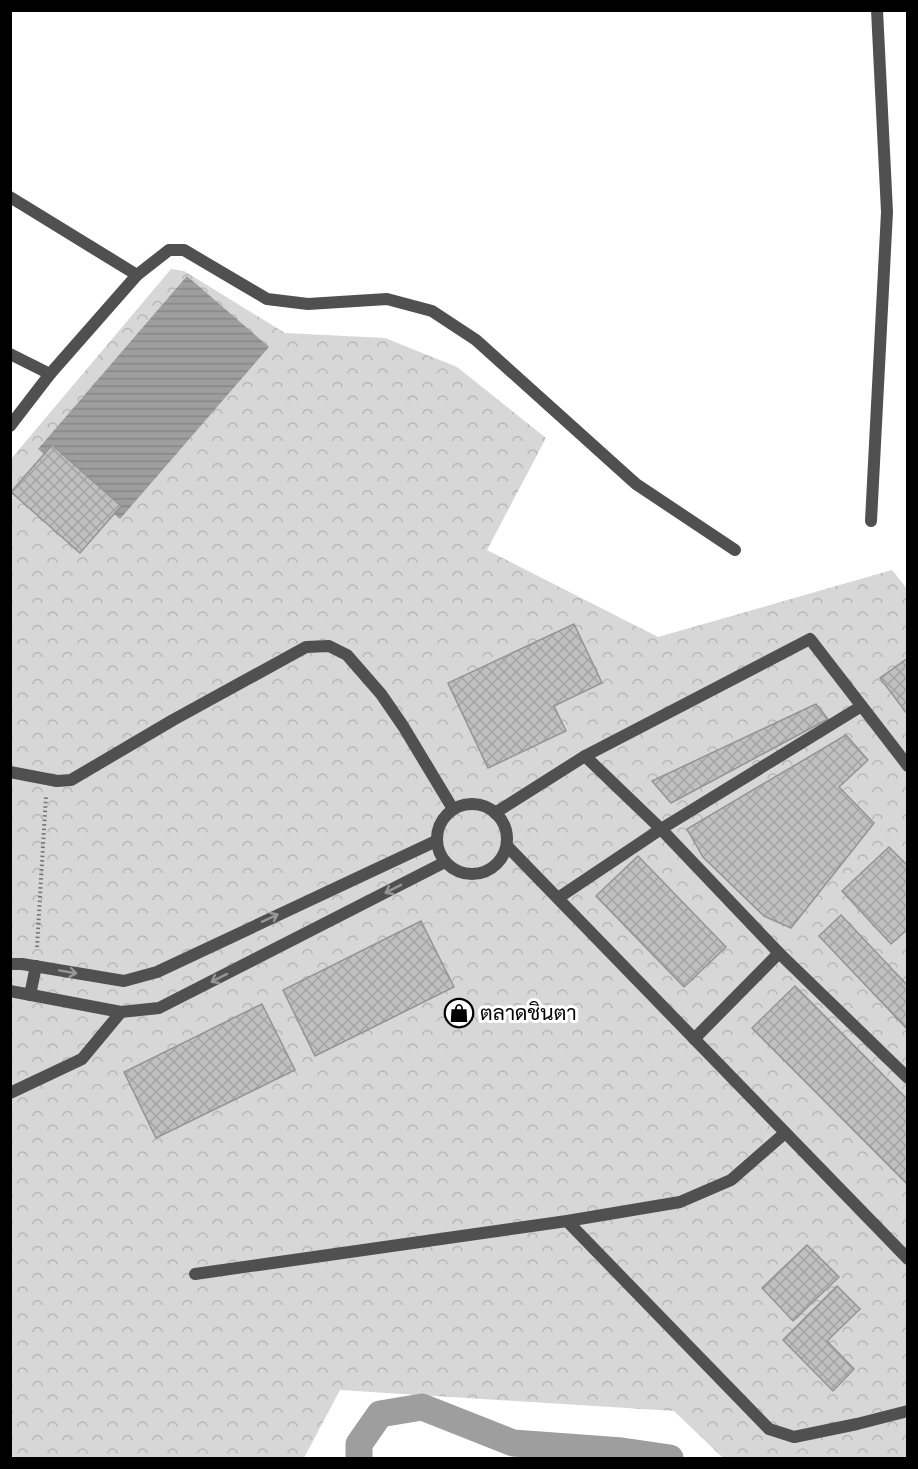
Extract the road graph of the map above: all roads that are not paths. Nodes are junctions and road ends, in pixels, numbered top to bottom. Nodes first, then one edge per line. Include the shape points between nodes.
1 (877, 10) edge
2 (10, 197) edge
3 (137, 275) junction
4 (10, 354) edge
5 (50, 374) junction
6 (10, 426) edge
7 (871, 521) dead end
8 (735, 550) dead end
9 (860, 707) junction
10 (585, 756) junction
11 (908, 766) edge
12 (10, 772) edge
13 (453, 809) junction
14 (495, 813) junction
15 (661, 829) junction
16 (436, 841) junction
17 (507, 846) junction
18 (445, 862) junction
19 (558, 898) junction
20 (779, 953) junction
21 (10, 964) edge
22 (36, 966) junction
23 (10, 991) edge
24 (30, 995) junction
25 (121, 1012) junction
26 (694, 1039) junction
27 (908, 1078) edge
28 (10, 1093) edge
29 (785, 1133) junction
30 (567, 1221) junction
31 (908, 1259) edge
32 (195, 1274) dead end
33 (908, 1411) edge

1 - 7 street via 886,212
2 - 3 street
3 - 5 street
3 - 8 street via 169,250 184,250 267,299 308,304 387,299 432,311 476,340 636,484
4 - 5 street
5 - 6 street
9 - 10 street via 810,639
9 - 11 street
9 - 15 street
10 - 14 street
10 - 15 street
12 - 13 street via 71,780 306,647 329,646 347,655 381,694
13 - 14 street via 474,804
13 - 16 street via 440,823
14 - 17 street via 503,822
15 - 19 street
15 - 20 street
16 - 18 street
22 -> 16 street via 124,981 157,972
17 - 18 street via 496,866 476,875 453,870
17 - 19 street
18 -> 25 street via 159,1008
19 - 26 street
20 - 26 street
20 - 27 street
21 - 22 street
22 - 24 street
23 - 24 street
24 - 25 street
25 - 28 street via 82,1059
26 - 29 street
29 - 30 street via 731,1180 680,1202
29 - 31 street
30 - 32 street
30 - 33 street via 769,1429 794,1437

